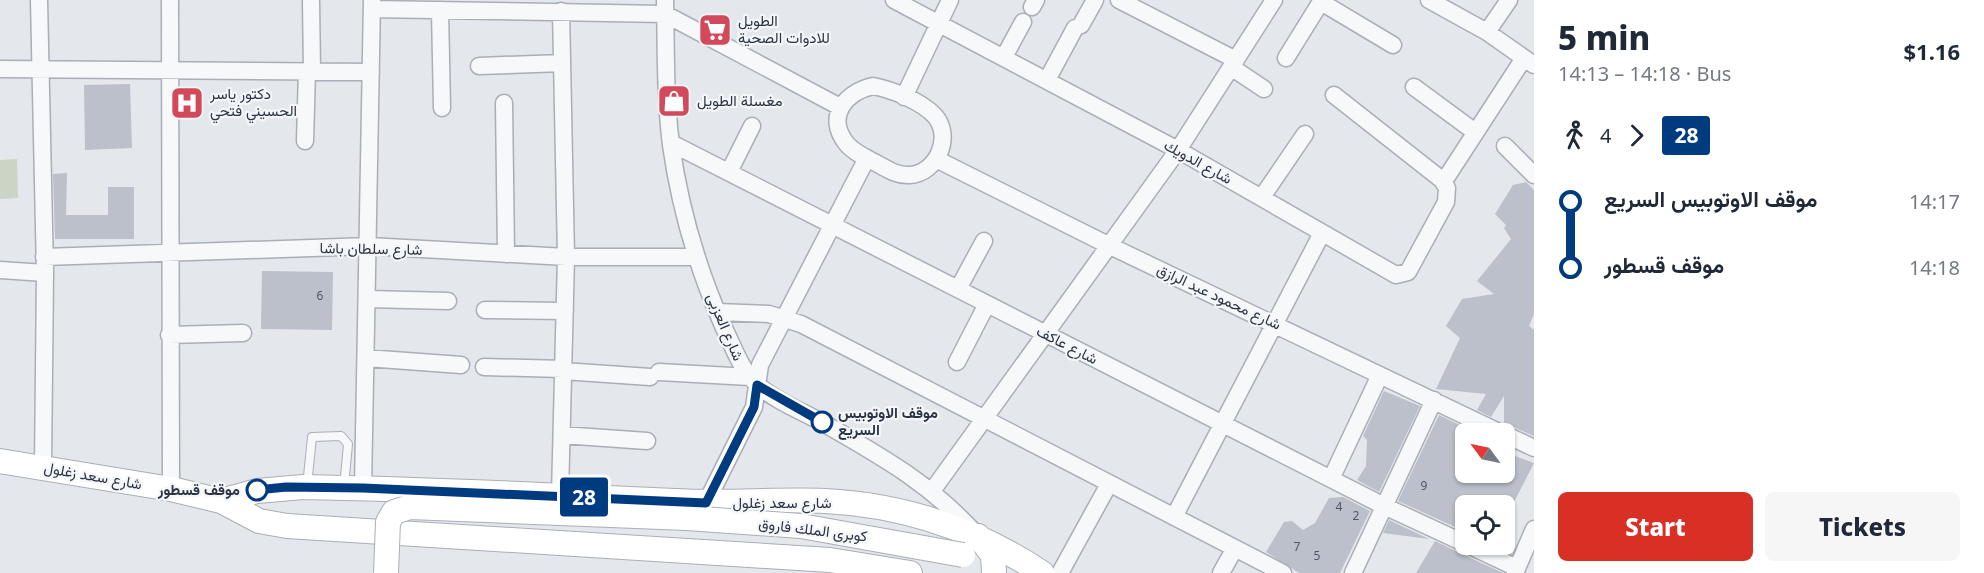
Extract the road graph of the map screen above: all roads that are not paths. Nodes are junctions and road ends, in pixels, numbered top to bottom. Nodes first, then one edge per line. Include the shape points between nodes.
1 (39, 0) edge
2 (170, 0) edge
3 (894, 0) edge
4 (950, 0) edge
5 (1095, 0) edge
6 (1119, 0) edge
7 (1274, 0) edge
8 (1429, 0) edge
9 (1509, 0) edge
10 (1321, 1) edge
11 (311, 2) dead end
12 (372, 4) edge
13 (1137, 4) edge
14 (494, 5) edge
15 (1455, 6) edge
16 (665, 7) edge
17 (440, 10) junction
18 (561, 11) junction
19 (1023, 22) dead end
20 (939, 23) junction
21 (1487, 32) junction
22 (1393, 45) dead end
23 (1004, 57) junction
24 (1286, 58) dead end
25 (1529, 61) edge
26 (562, 63) junction
27 (1234, 63) junction
28 (479, 66) dead end
29 (0, 69) edge
30 (170, 69) junction
31 (40, 70) junction
32 (310, 71) junction
33 (371, 72) junction
34 (1047, 80) junction
35 (1414, 87) dead end
36 (1264, 89) dead end
37 (1334, 95) dead end
38 (904, 97) junction
39 (504, 103) dead end
40 (840, 106) junction
41 (442, 108) dead end
42 (752, 126) dead end
43 (1475, 132) junction
44 (1305, 135) dead end
45 (305, 141) dead end
46 (671, 143) junction
47 (1505, 146) dead end
48 (1178, 150) junction
49 (867, 158) junction
50 (936, 159) junction
51 (729, 172) junction
52 (1534, 175) edge
53 (1442, 180) junction
54 (1262, 197) junction
55 (832, 225) junction
56 (1322, 233) junction
57 (984, 241) dead end
58 (1108, 244) junction
59 (369, 246) junction
60 (170, 252) junction
61 (506, 254) junction
62 (566, 257) junction
63 (697, 257) junction
64 (45, 265) junction
65 (0, 270) edge
66 (958, 290) junction
67 (368, 299) junction
68 (448, 302) dead end
69 (987, 304) junction
70 (485, 310) dead end
71 (565, 311) junction
72 (717, 312) junction
73 (784, 317) junction
74 (1275, 324) junction
75 (243, 333) dead end
76 (1045, 333) junction
77 (169, 335) junction
78 (366, 358) junction
79 (957, 362) dead end
80 (461, 365) dead end
81 (484, 367) dead end
82 (564, 370) junction
83 (1380, 375) junction
84 (754, 381) junction
85 (1434, 400) junction
86 (983, 419) junction
87 (1481, 423) edge
88 (1223, 424) junction
89 (562, 435) junction
90 (1515, 439) edge
91 (647, 441) dead end
92 (1534, 448) edge
93 (0, 461) edge
94 (43, 467) junction
95 (1331, 479) junction
96 (1109, 484) junction
97 (306, 487) junction
98 (353, 487) junction
99 (171, 489) junction
100 (932, 491) junction
101 (560, 495) junction
102 (221, 501) junction
103 (706, 503) junction
104 (1384, 506) junction
105 (1174, 517) junction
106 (1534, 529) edge
107 (978, 536) junction
108 (1455, 539) edge
109 (1235, 548) junction
110 (1486, 555) edge
111 (1516, 571) edge
112 (997, 572) edge
113 (386, 573) edge
114 (910, 573) edge
115 (1041, 573) edge
116 (1060, 573) edge
117 (1221, 573) edge
118 (1283, 573) edge
119 (1353, 573) edge

1 - 31 street
2 - 30 street
3 - 20 street, شارع الدويك
4 - 20 street
5 - 34 street
6 - 13 street
7 - 27 street
8 - 15 street
9 - 21 street
10 - 22 street
10 - 24 street
11 - 32 street
12 - 17 street
12 - 33 street
13 - 27 street
14 - 17 street
14 - 18 street
15 - 21 street
16 - 18 street
16 - 40 street
16 - 46 street, شارع العزبى
17 - 41 street
18 - 26 street
19 - 23 street
20 - 23 street, شارع الدويك
20 - 38 street
21 - 25 street
23 - 34 street, شارع الدويك
25 - 43 street
26 - 28 street
26 - 62 street
27 - 36 street
27 - 48 street
29 - 31 street
30 - 31 street
30 - 32 street
30 - 60 street
31 - 64 street
32 - 33 street
32 - 45 street
33 - 59 street
34 - 48 street, شارع الدويك
35 - 43 street
37 - 53 street
38 - 40 street via 873,86 848,96
38 - 50 street via 927,110 940,125 942,146
39 - 61 street
40 - 49 street via 841,135 853,150
42 - 51 street
43 - 53 street
44 - 54 street
46 - 51 street, شارع عاكف
46 - 63 street, شارع العزبى via 677,183
47 - 52 street
48 - 54 street, شارع الدويك
48 - 58 street
49 - 50 street via 891,172 906,175 928,170
49 - 55 street
50 - 58 street, شارع محمود عبد الرازق
51 - 55 street, شارع عاكف
53 - 56 street, شارع الدويك via 1447,189 1446,202 1405,275 1396,275
54 - 56 street, شارع الدويك
55 - 66 street, شارع عاكف
55 - 73 street
56 - 74 street
57 - 66 street
58 - 74 street, شارع محمود عبد الرازق
58 - 76 street
59 - 60 street, شارع سلطان باشا
59 - 61 street, شارع سلطان باشا
59 - 67 street
60 - 64 street, شارع سلطان باشا
60 - 77 street
61 - 62 street, شارع سلطان باشا
62 - 63 street, شارع سلطان باشا
62 - 71 street
63 - 72 street, شارع العزبى
64 - 65 street, شارع سلطان باشا
64 - 94 street
66 - 69 street, شارع عاكف
67 - 68 street
67 - 78 street
69 - 76 street, شارع عاكف
69 - 79 street
70 - 71 street
71 - 82 street
72 - 73 street
72 - 84 street, شارع العزبى via 740,363
73 - 84 street
73 - 86 street
74 - 83 street, شارع محمود عبد الرازق
74 - 88 street
75 - 77 street
76 - 86 street
76 - 88 street, شارع عاكف
77 - 99 street
78 - 80 street
78 - 98 street
81 - 82 street
82 - 84 street
82 - 89 street
83 - 85 street, شارع محمود عبد الرازق
83 - 95 street
84 - 100 street, شارع العزبى via 900,467
84 - 103 street via 754,407
85 - 87 street, شارع محمود عبد الرازق
85 - 104 street
86 - 96 street
86 - 100 street
88 - 95 street, شارع عاكف
88 - 105 street
89 - 91 street
89 - 101 street
90 - 92 street, شارع محمود عبد الرازق
93 - 94 main road, شارع سعد زغلول
94 - 99 main road, شارع سعد زغلول
95 - 104 street, شارع عاكف
96 - 105 street
96 - 116 street
97 - 98 main road, شارع سعد زغلول
97 - 98 lane via 310,440 314,435 341,436 347,441
97 - 102 main road, شارع سعد زغلول via 257,490
98 - 101 main road, شارع سعد زغلول
99 - 102 main road, شارع سعد زغلول
100 - 107 street, شارع العزبى
101 - 103 main road, شارع سعد زغلول
102 - 114 main road, شارع سعد زغلول via 252,519 287,526 830,560
103 - 107 main road, شارع سعد زغلول via 824,501 875,506
104 - 108 street, شارع عاكف
104 - 119 street
105 - 109 street
106 - 111 street
107 - 112 main road via 993,555
107 - 115 main road, شارع سعد زغلول
109 - 117 street
109 - 118 street
110 - 111 street, شارع عاكف
112 - 113 main road, كوبرى الملك فاروق, bridge via 963,555 801,526 410,507 399,509 388,522

